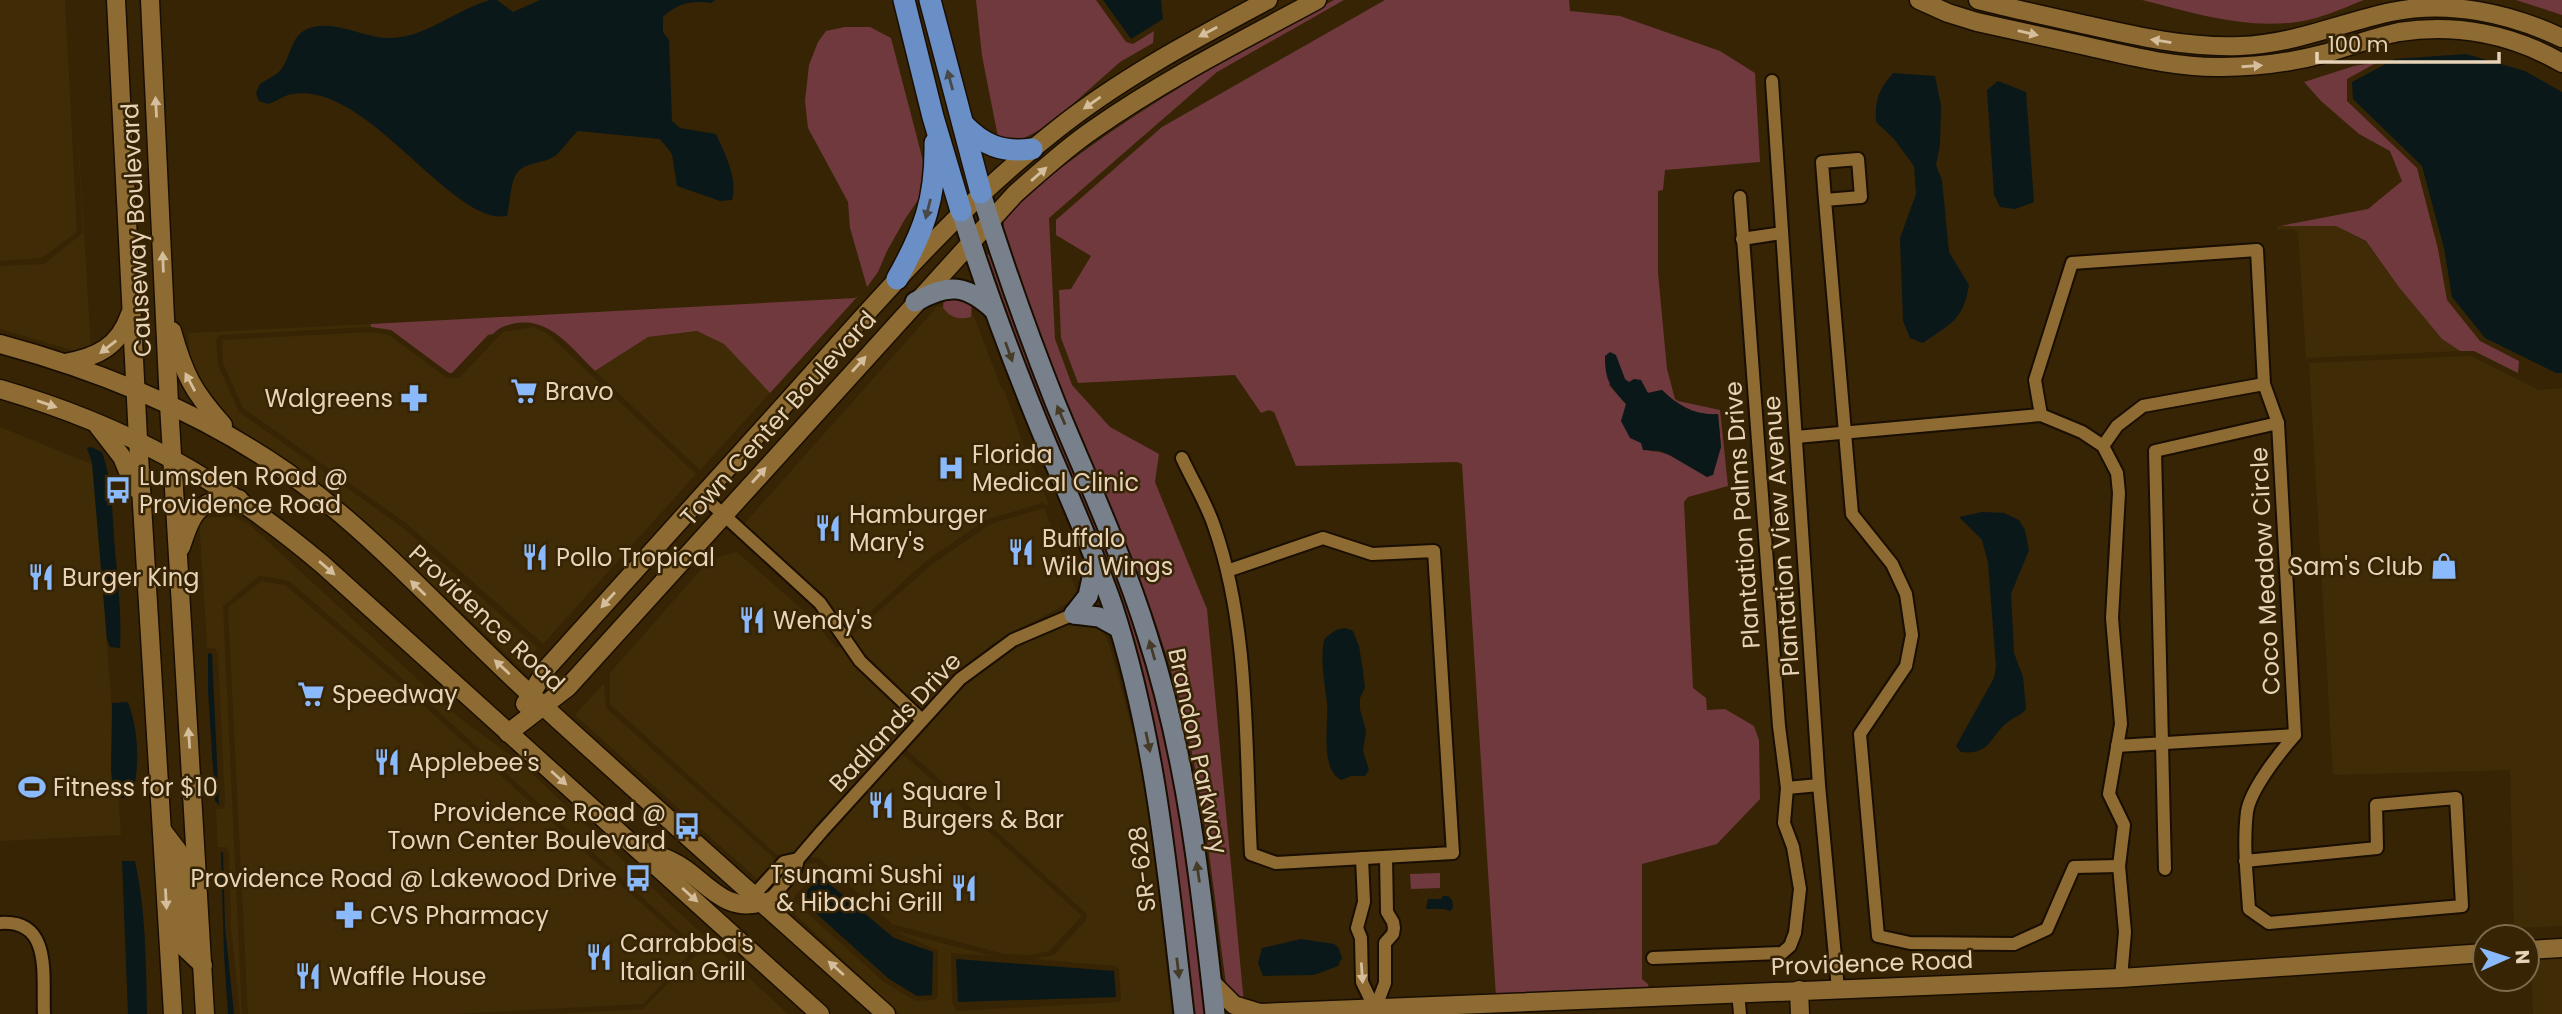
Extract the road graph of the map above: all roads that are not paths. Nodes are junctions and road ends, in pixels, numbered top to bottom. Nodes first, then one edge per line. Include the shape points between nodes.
1 (116, 0) edge
2 (150, 0) edge
3 (904, 0) edge
4 (930, 0) edge
5 (1268, 0) edge
6 (1317, 0) edge
7 (1919, 0) edge
8 (1978, 0) edge
9 (2562, 38) edge
10 (2562, 63) edge
11 (1772, 80) dead end
12 (933, 117) junction
13 (962, 123) junction
14 (1032, 149) junction
15 (981, 193) junction
16 (1740, 197) dead end
17 (1825, 200) dead end
18 (961, 211) junction
19 (989, 221) junction
20 (1782, 233) junction
21 (1742, 239) junction
22 (970, 241) junction
23 (897, 279) junction
24 (165, 302) junction
25 (915, 302) junction
26 (132, 307) junction
27 (994, 310) junction
28 (0, 344) edge
29 (64, 363) junction
30 (2264, 384) junction
31 (0, 388) edge
32 (136, 390) junction
33 (169, 404) junction
34 (2042, 415) junction
35 (93, 421) junction
36 (2278, 423) junction
37 (1845, 432) junction
38 (232, 436) junction
39 (1796, 437) junction
40 (138, 439) junction
41 (2103, 446) junction
42 (172, 457) junction
43 (1182, 458) dead end
44 (702, 495) junction
45 (239, 499) junction
46 (142, 509) junction
47 (724, 515) junction
48 (178, 556) junction
49 (1095, 559) junction
50 (1227, 571) junction
51 (1074, 614) junction
52 (1119, 628) junction
53 (538, 700) junction
54 (922, 720) junction
55 (508, 733) junction
56 (2295, 735) junction
57 (2161, 745) junction
58 (2117, 746) junction
59 (1818, 785) junction
60 (1787, 788) junction
61 (162, 830) junction
62 (639, 849) junction
63 (1386, 857) junction
64 (1362, 858) junction
65 (2245, 862) junction
66 (2119, 866) junction
67 (2165, 869) dead end
68 (758, 899) junction
69 (1387, 912) junction
70 (1362, 915) junction
71 (0, 923) edge
72 (1361, 938) junction
73 (1385, 943) junction
74 (2562, 948) edge
75 (2541, 949) edge
76 (2471, 954) edge
77 (1653, 958) dead end
78 (203, 965) junction
79 (2121, 978) junction
80 (1211, 982) junction
81 (1838, 989) junction
82 (1799, 990) junction
83 (1738, 992) junction
84 (1375, 1009) junction
85 (44, 1014) edge
86 (173, 1014) edge
87 (205, 1014) edge
88 (820, 1014) edge
89 (886, 1014) edge
90 (1184, 1014) edge
91 (1215, 1014) edge
92 (1259, 1014) edge
93 (1740, 1014) edge
94 (1800, 1014) edge

1 - 26 main road, Causeway Boulevard
24 -> 2 main road, Causeway Boulevard
3 - 12 highway
13 -> 4 highway
5 -> 14 main road, Town Center Boulevard via 1139,72
19 -> 6 main road, Town Center Boulevard via 1092,130 1172,79
7 -> 10 main road via 1984,23 2181,65 2270,64 2396,33 2437,29 2507,38
9 -> 8 main road via 2505,16 2438,8 2391,12 2296,39 2198,46
11 - 20 street, Plantation View Avenue
12 - 18 highway
12 -> 23 highway via 930,204 918,242
13 - 14 highway via 992,146
13 - 15 highway
14 - 15 main road, Town Center Boulevard
15 - 18 main road, Town Center Boulevard
15 - 19 main road, Brandon Parkway
16 - 21 street, Plantation Palms Drive
17 - 37 street
18 - 22 main road
18 - 23 main road, Town Center Boulevard
19 - 22 main road, Town Center Boulevard
80 -> 19 main road, Brandon Parkway via 1182,771 1148,636
20 - 21 street
20 - 39 street, Plantation View Avenue
21 - 60 street, Plantation Palms Drive
22 - 25 main road, Town Center Boulevard
22 - 27 main road
23 - 44 main road, Town Center Boulevard
24 - 33 main road, Causeway Boulevard
38 -> 24 main road via 188,379
25 - 27 main road via 952,288 973,293
47 -> 25 main road, Town Center Boulevard
26 -> 29 main road via 123,331 106,349
26 - 32 main road, Causeway Boulevard
27 -> 49 main road
28 - 29 main road, Providence Road
29 - 32 main road, Providence Road
30 - 34 street via 2257,250 2072,263 2035,380
30 - 36 street
30 - 41 street via 2143,406 2117,426
31 -> 35 main road
32 - 33 main road, Providence Road
32 - 40 main road, Causeway Boulevard
33 - 38 main road, Providence Road
33 - 42 main road, Causeway Boulevard
34 - 37 street
34 - 41 street
35 - 40 main road
35 - 46 main road via 122,457
36 - 56 street, Coco Meadow Circle
36 - 57 street, Coco Meadow Circle via 2155,451
37 - 39 street
37 - 66 street via 1852,514 1892,564 1906,594 1912,635 1906,666 1860,734 1878,936 1910,943 2014,944 2047,929 2074,867
53 -> 38 main road, Providence Road via 351,523
39 - 59 street, Plantation View Avenue
40 - 42 main road
40 - 46 main road, Causeway Boulevard
41 - 58 street via 2117,473 2119,493 2112,618 2120,724
42 - 45 main road
42 - 48 main road, Causeway Boulevard
43 - 50 street via 1213,523
44 - 47 street
44 -> 53 main road, Town Center Boulevard via 547,668
45 - 48 main road via 203,505 193,515
45 -> 55 main road via 323,564
46 - 61 main road, Causeway Boulevard
47 - 53 main road, Town Center Boulevard via 568,687
47 - 54 street via 820,603 860,661
78 -> 48 main road, Causeway Boulevard
49 - 51 main road via 1091,589
49 - 52 main road, SR-628
50 - 63 street via 1323,538 1372,554 1434,551 1453,853
50 - 64 street via 1239,633 1251,854 1276,863
51 - 52 main road via 1099,617
51 - 54 street, Badlands Drive via 997,650 960,679
52 -> 90 main road, SR-628 via 1159,803
53 - 55 main road, Town Center Boulevard
53 - 68 main road, Providence Road
54 - 68 street, Badlands Drive via 798,859 795,871 773,895
55 -> 62 main road
56 - 57 street
56 - 65 street via 2273,759 2247,810
57 - 58 street
57 - 67 street, Coco Meadow Circle
58 - 66 street via 2109,794 2124,825
59 - 60 street
59 - 81 street, Plantation View Avenue
60 - 77 street, Plantation Palms Drive via 1784,823 1800,889 1790,946 1782,953
61 - 78 main road via 178,851 185,948
61 -> 86 main road, Causeway Boulevard
62 - 68 main road via 679,865 725,901 746,905
62 -> 88 main road
63 - 64 street
63 - 69 street
64 - 70 street
65 - 65 street via 2249,909 2269,923 2462,906 2456,798 2376,805 2377,848
66 - 79 street via 2125,932
89 -> 68 main road, Providence Road
69 - 70 street via 1375,909
69 - 73 street via 1394,928
70 - 72 street via 1357,928
71 - 85 street via 23,925 36,936
72 - 73 street via 1371,945
72 -> 84 street via 1362,982
73 - 84 street via 1385,983
74 - 75 main road
76 - 79 main road, Providence Road
78 - 87 main road, Causeway Boulevard
79 - 81 main road, Providence Road
80 - 91 main road, Brandon Parkway
80 - 92 main road, Providence Road via 1234,1005
81 - 82 main road, Providence Road
82 - 83 main road, Providence Road
82 - 94 main road
83 - 84 main road, Providence Road
83 - 93 street
84 - 92 main road, Providence Road

